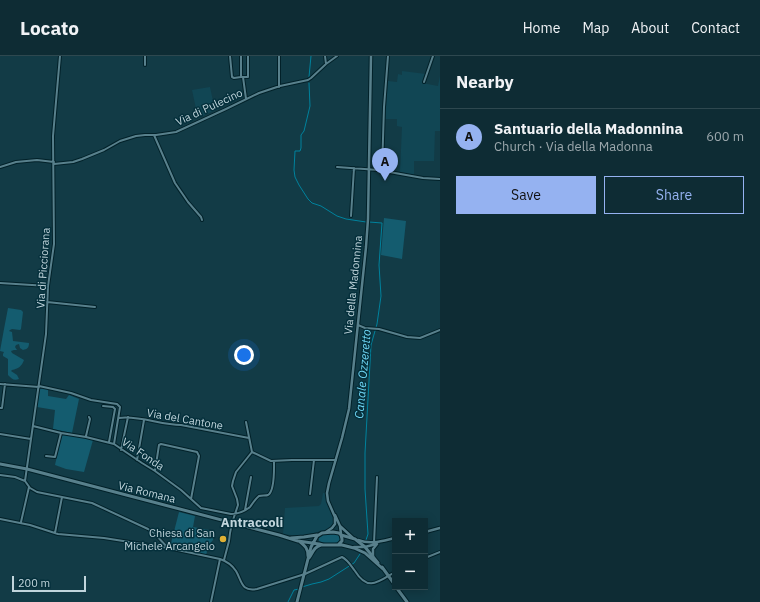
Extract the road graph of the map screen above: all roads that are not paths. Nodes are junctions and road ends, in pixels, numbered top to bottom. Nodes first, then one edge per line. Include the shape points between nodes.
1 (60, 56) edge
2 (146, 56) edge
3 (230, 56) edge
4 (241, 56) edge
5 (248, 56) edge
6 (279, 56) edge
7 (325, 56) edge
8 (337, 56) edge
9 (371, 56) edge
10 (388, 56) edge
11 (433, 56) edge
12 (326, 64) junction
13 (145, 65) dead end
14 (242, 77) junction
15 (424, 82) dead end
16 (279, 87) junction
17 (246, 99) junction
18 (154, 135) junction
19 (54, 163) junction
20 (0, 167) edge
21 (337, 167) dead end
22 (354, 168) junction
23 (369, 169) junction
24 (382, 170) junction
25 (440, 179) edge
26 (351, 216) dead end
27 (202, 220) dead end
28 (0, 283) edge
29 (48, 286) junction
30 (47, 302) junction
31 (95, 307) dead end
32 (358, 325) junction
33 (440, 330) edge
34 (0, 384) edge
35 (5, 384) junction
36 (39, 386) junction
37 (103, 406) dead end
38 (0, 408) edge
39 (89, 416) dead end
40 (119, 418) junction
41 (128, 418) junction
42 (144, 420) junction
43 (246, 422) dead end
44 (33, 426) junction
45 (61, 432) junction
46 (0, 434) edge
47 (86, 436) junction
48 (249, 438) junction
49 (31, 439) junction
50 (109, 442) junction
51 (114, 444) junction
52 (122, 450) junction
53 (252, 452) junction
54 (46, 456) dead end
55 (137, 460) junction
56 (314, 460) junction
57 (336, 460) junction
58 (274, 461) junction
59 (0, 464) edge
60 (27, 469) junction
61 (155, 471) junction
62 (0, 474) edge
63 (377, 477) dead end
64 (250, 478) dead end
65 (25, 481) junction
66 (29, 486) junction
67 (310, 494) dead end
68 (62, 497) junction
69 (191, 499) junction
70 (244, 510) junction
71 (332, 511) junction
72 (235, 514) junction
73 (0, 519) edge
74 (20, 523) junction
75 (232, 523) junction
76 (340, 526) junction
77 (440, 528) edge
78 (428, 531) edge
79 (55, 533) junction
80 (326, 533) junction
81 (341, 534) junction
82 (318, 536) junction
83 (290, 538) junction
84 (355, 539) junction
85 (392, 539) edge
86 (298, 541) junction
87 (312, 543) junction
88 (376, 543) junction
89 (319, 544) junction
90 (323, 545) junction
91 (338, 545) junction
92 (347, 546) junction
93 (365, 547) junction
94 (168, 548) junction
95 (440, 552) edge
96 (373, 556) junction
97 (428, 557) edge
98 (222, 560) junction
99 (308, 562) junction
100 (383, 569) junction
101 (305, 574) junction
102 (392, 574) edge
103 (388, 576) junction
104 (392, 581) edge
105 (399, 590) edge
106 (211, 602) edge
107 (297, 602) edge
108 (408, 602) edge

1 - 19 street, Via di Picciorana via 54,126
2 - 13 street
3 - 14 street via 232,77
4 - 14 street
5 - 14 street via 248,77
6 - 16 street
7 - 12 street
8 - 12 street, Via di Pulecino
9 - 23 street, Via della Madonnina
10 - 24 street
11 - 15 street
12 - 16 street, Via di Pulecino via 308,80
14 - 17 street
16 - 17 street, Via di Pulecino via 259,92
17 - 18 street, Via di Pulecino via 176,132
18 - 19 street, Via di Pulecino via 120,141 82,160
18 - 27 street via 175,184
19 - 20 street, Via di Pulecino via 37,160
19 - 29 street, Via di Picciorana via 54,244
21 - 22 street
22 - 23 street
22 - 26 street
23 - 24 street
23 - 32 street, Via della Madonnina via 368,219
24 - 25 street
28 - 29 street
29 - 30 street, Via di Picciorana
30 - 31 street
30 - 36 street, Via di Picciorana via 46,334
32 - 33 street via 420,338
32 - 57 street, Via della Madonnina via 349,409
34 - 35 street
35 - 36 street
35 - 38 street
36 - 40 street via 91,400 115,403 120,407
36 - 44 street, Via di Picciorana
37 - 50 street via 115,409
39 - 47 street
40 - 41 street, Via del Cantone
40 - 51 street
41 - 42 street, Via del Cantone
41 - 52 street
42 - 48 street, Via del Cantone
42 - 55 street
43 - 48 street
44 - 45 street, Via Fonda
44 - 49 street, Via di Picciorana
45 - 47 street, Via Fonda
45 - 54 street via 56,456
46 - 49 street
47 - 50 street, Via Fonda
48 - 53 street
49 - 60 street, Via di Picciorana
50 - 51 street, Via Fonda
51 - 52 street, Via Fonda
52 - 55 street, Via Fonda
53 - 58 street
53 - 72 street via 236,472 233,481 232,486 238,502
55 - 61 street, Via Fonda
56 - 57 street
56 - 58 street
56 - 67 street
57 - 71 street, Via della Madonnina via 327,494
58 - 70 street via 271,491 268,495 258,496
59 - 60 main road, Via Romana
60 - 65 street, Via di Picciorana
60 - 75 main road, Via Romana
61 - 69 street, Via Fonda
61 - 69 street via 161,444 198,452
62 - 65 street
63 - 88 street
64 - 70 street
65 - 66 street
66 - 68 street via 37,492
66 - 74 street
68 - 79 street
68 - 94 street via 92,503 151,530
69 - 72 street, Via Fonda via 204,509
70 - 72 street
71 - 76 street
71 - 80 street via 335,524
72 - 75 street
73 - 74 street
74 - 79 street
75 - 83 main road, Via Romana
75 - 98 street
76 - 81 street
76 - 84 street
77 - 78 street
79 - 94 street
80 - 81 main road
80 - 82 main road
81 - 84 main road
81 - 91 main road via 342,541
82 - 83 main road
82 - 87 main road
82 - 89 main road via 316,540
83 - 86 main road
84 - 88 street via 364,543
84 - 93 main road
85 - 88 street
86 - 87 main road
86 - 99 main road via 308,550
87 - 89 main road
87 - 99 main road
88 - 93 street
88 - 96 street
89 - 90 main road
90 - 91 main road
90 - 99 main road via 314,549
91 - 92 main road
92 - 93 street
92 - 100 main road via 365,553
93 - 96 main road
94 - 98 street
95 - 97 street
96 - 100 main road
98 - 101 street via 235,569 246,588 254,590
98 - 106 street
99 - 101 main road
100 - 103 main road
101 - 103 street via 342,557 366,583 370,584
101 - 107 main road
102 - 103 street
103 - 104 main road
105 - 108 main road

